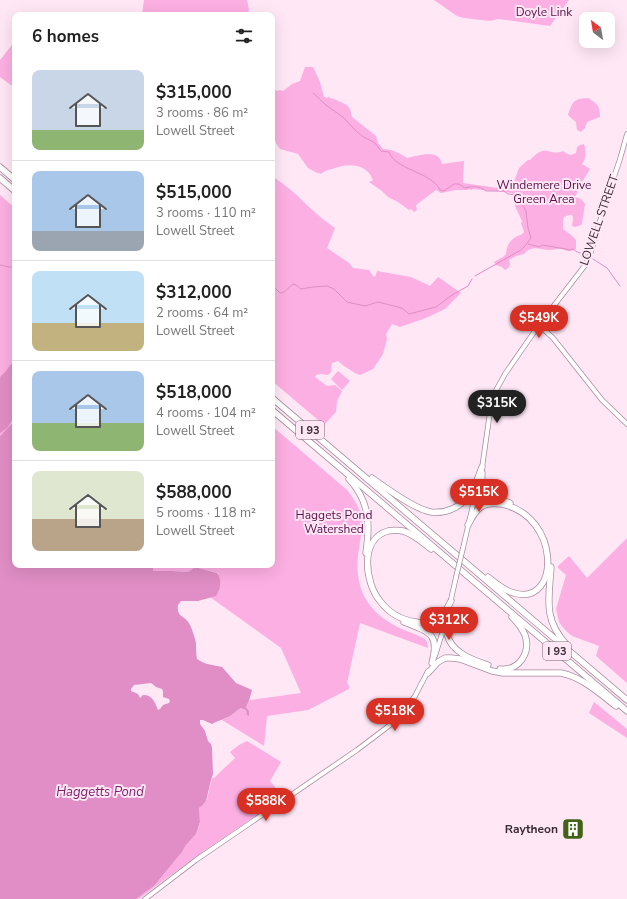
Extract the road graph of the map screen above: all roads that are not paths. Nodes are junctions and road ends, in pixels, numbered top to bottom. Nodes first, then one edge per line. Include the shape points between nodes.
1 (627, 134) edge
2 (0, 167) edge
3 (12, 177) edge
4 (2, 180) edge
5 (12, 188) edge
6 (539, 325) junction
7 (275, 401) edge
8 (275, 413) edge
9 (627, 424) edge
10 (347, 462) junction
11 (335, 464) junction
12 (482, 467) junction
13 (475, 497) junction
14 (495, 498) junction
15 (468, 525) junction
16 (455, 553) junction
17 (469, 577) junction
18 (486, 591) junction
19 (451, 601) junction
20 (448, 612) junction
21 (432, 663) junction
22 (584, 663) junction
23 (428, 672) junction
24 (627, 700) edge
25 (627, 711) edge
26 (627, 714) edge
27 (145, 899) edge

1 - 6 main road, LOWELL STREET via 583,269
2 - 3 highway
4 - 5 highway
6 - 9 main road via 553,338 602,400
6 - 12 main road, LOWELL STREET via 494,394
7 - 10 highway, I 93
8 - 11 highway, I 93
10 - 12 highway via 413,505 434,512 448,511 463,503 474,488
10 - 16 highway, I 93
11 - 17 highway, I 93
11 - 21 highway via 357,488 366,508 369,527 364,569 370,590 379,605 389,614 430,635 435,646
12 - 13 main road, LOWELL STREET
12 - 14 highway via 483,486
13 - 14 highway
13 - 15 main road, LOWELL STREET
14 - 22 highway via 525,511 536,520 543,531 551,556 548,603 551,620 560,637
15 - 16 highway via 477,510 489,504 506,506 524,514 540,531 547,548 548,566 543,582 538,589 530,593 512,593
15 - 19 main road, LOWELL STREET, bridge
16 - 22 highway, I 93
17 - 18 highway, I 93
17 - 19 highway via 406,532 387,532 374,540 370,547 367,569 370,584 388,610 406,620 428,623 441,617
18 - 20 highway via 517,623 524,634 526,652 516,666 506,669 494,667 459,652 448,636
18 - 25 highway, I 93
19 - 20 main road, LOWELL STREET
20 - 21 main road, LOWELL STREET
21 - 23 main road, LOWELL STREET
22 - 24 highway, I 93
23 - 26 highway via 438,662 451,658 503,673 564,674 582,681
23 - 27 main road, LOWELL STREET via 412,700 394,722 196,860

